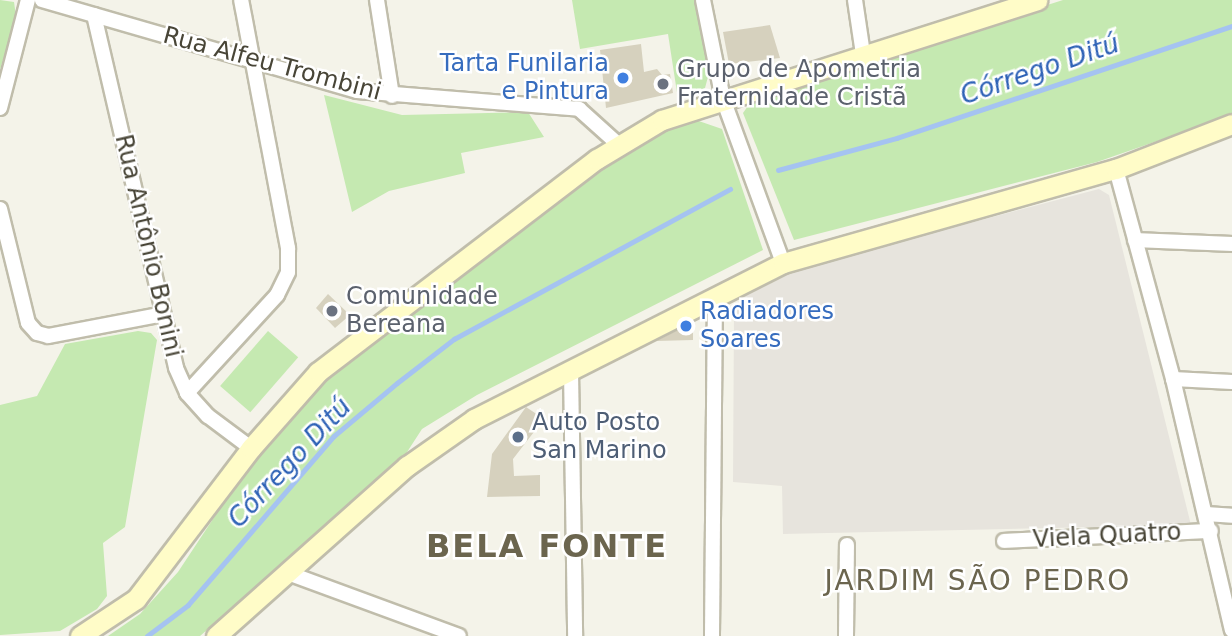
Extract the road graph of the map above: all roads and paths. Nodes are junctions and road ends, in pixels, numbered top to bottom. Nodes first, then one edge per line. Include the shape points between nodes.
1 (27, 0) edge
2 (42, 0) edge
3 (241, 0) edge
4 (377, 0) edge
5 (704, 0) edge
6 (855, 0) edge
7 (1037, 0) edge
8 (1001, 6) edge
9 (94, 15) junction
10 (863, 54) junction
11 (253, 60) junction
12 (392, 96) junction
13 (723, 99) junction
14 (0, 108) edge
15 (1232, 124) edge
16 (619, 145) junction
17 (1116, 169) junction
18 (0, 209) edge
19 (1135, 240) junction
20 (1232, 244) edge
21 (783, 263) junction
22 (715, 299) junction
23 (163, 314) junction
24 (571, 371) junction
25 (1173, 380) junction
26 (1232, 382) edge
27 (187, 393) junction
28 (251, 448) junction
29 (1206, 514) junction
30 (1232, 516) edge
31 (1211, 531) junction
32 (1004, 541) dead end
33 (847, 545) dead end
34 (288, 573) junction
35 (129, 604) junction
36 (1232, 629) edge
37 (80, 636) edge
38 (92, 636) edge
39 (216, 636) edge
40 (459, 636) edge
41 (575, 636) edge
42 (712, 636) edge
43 (846, 636) edge

1 - 14 street
2 - 9 street, Rua Alfeu Trombini
3 - 11 street
4 - 12 street
5 - 13 street
6 - 10 street
7 - 8 main road
8 - 10 main road
9 - 11 street, Rua Alfeu Trombini
9 - 23 street, Rua Antônio Bonini
10 - 13 main road
11 - 12 street, Rua Alfeu Trombini
11 - 27 street via 288,248 288,272 277,295
12 - 16 street, Rua Alfeu Trombini via 567,106 603,125
13 - 16 main road via 662,120
13 - 21 street
15 - 17 main road
16 - 28 main road via 347,346 295,396
17 - 19 street
17 - 21 main road
18 - 23 street via 28,323 37,333 48,336
19 - 20 street
19 - 25 street
21 - 22 main road
22 - 24 main road
22 - 42 street
23 - 27 street, Rua Antônio Bonini
24 - 34 main road via 438,441
24 - 41 street
25 - 26 street
25 - 29 street
27 - 28 street, Rua Antônio Bonini
28 - 35 main road via 162,570
29 - 30 street
29 - 31 street
31 - 32 street, Viela Quatro
31 - 36 street
33 - 43 street
34 - 39 main road
34 - 40 street
35 - 37 main road
35 - 38 main road via 127,614

